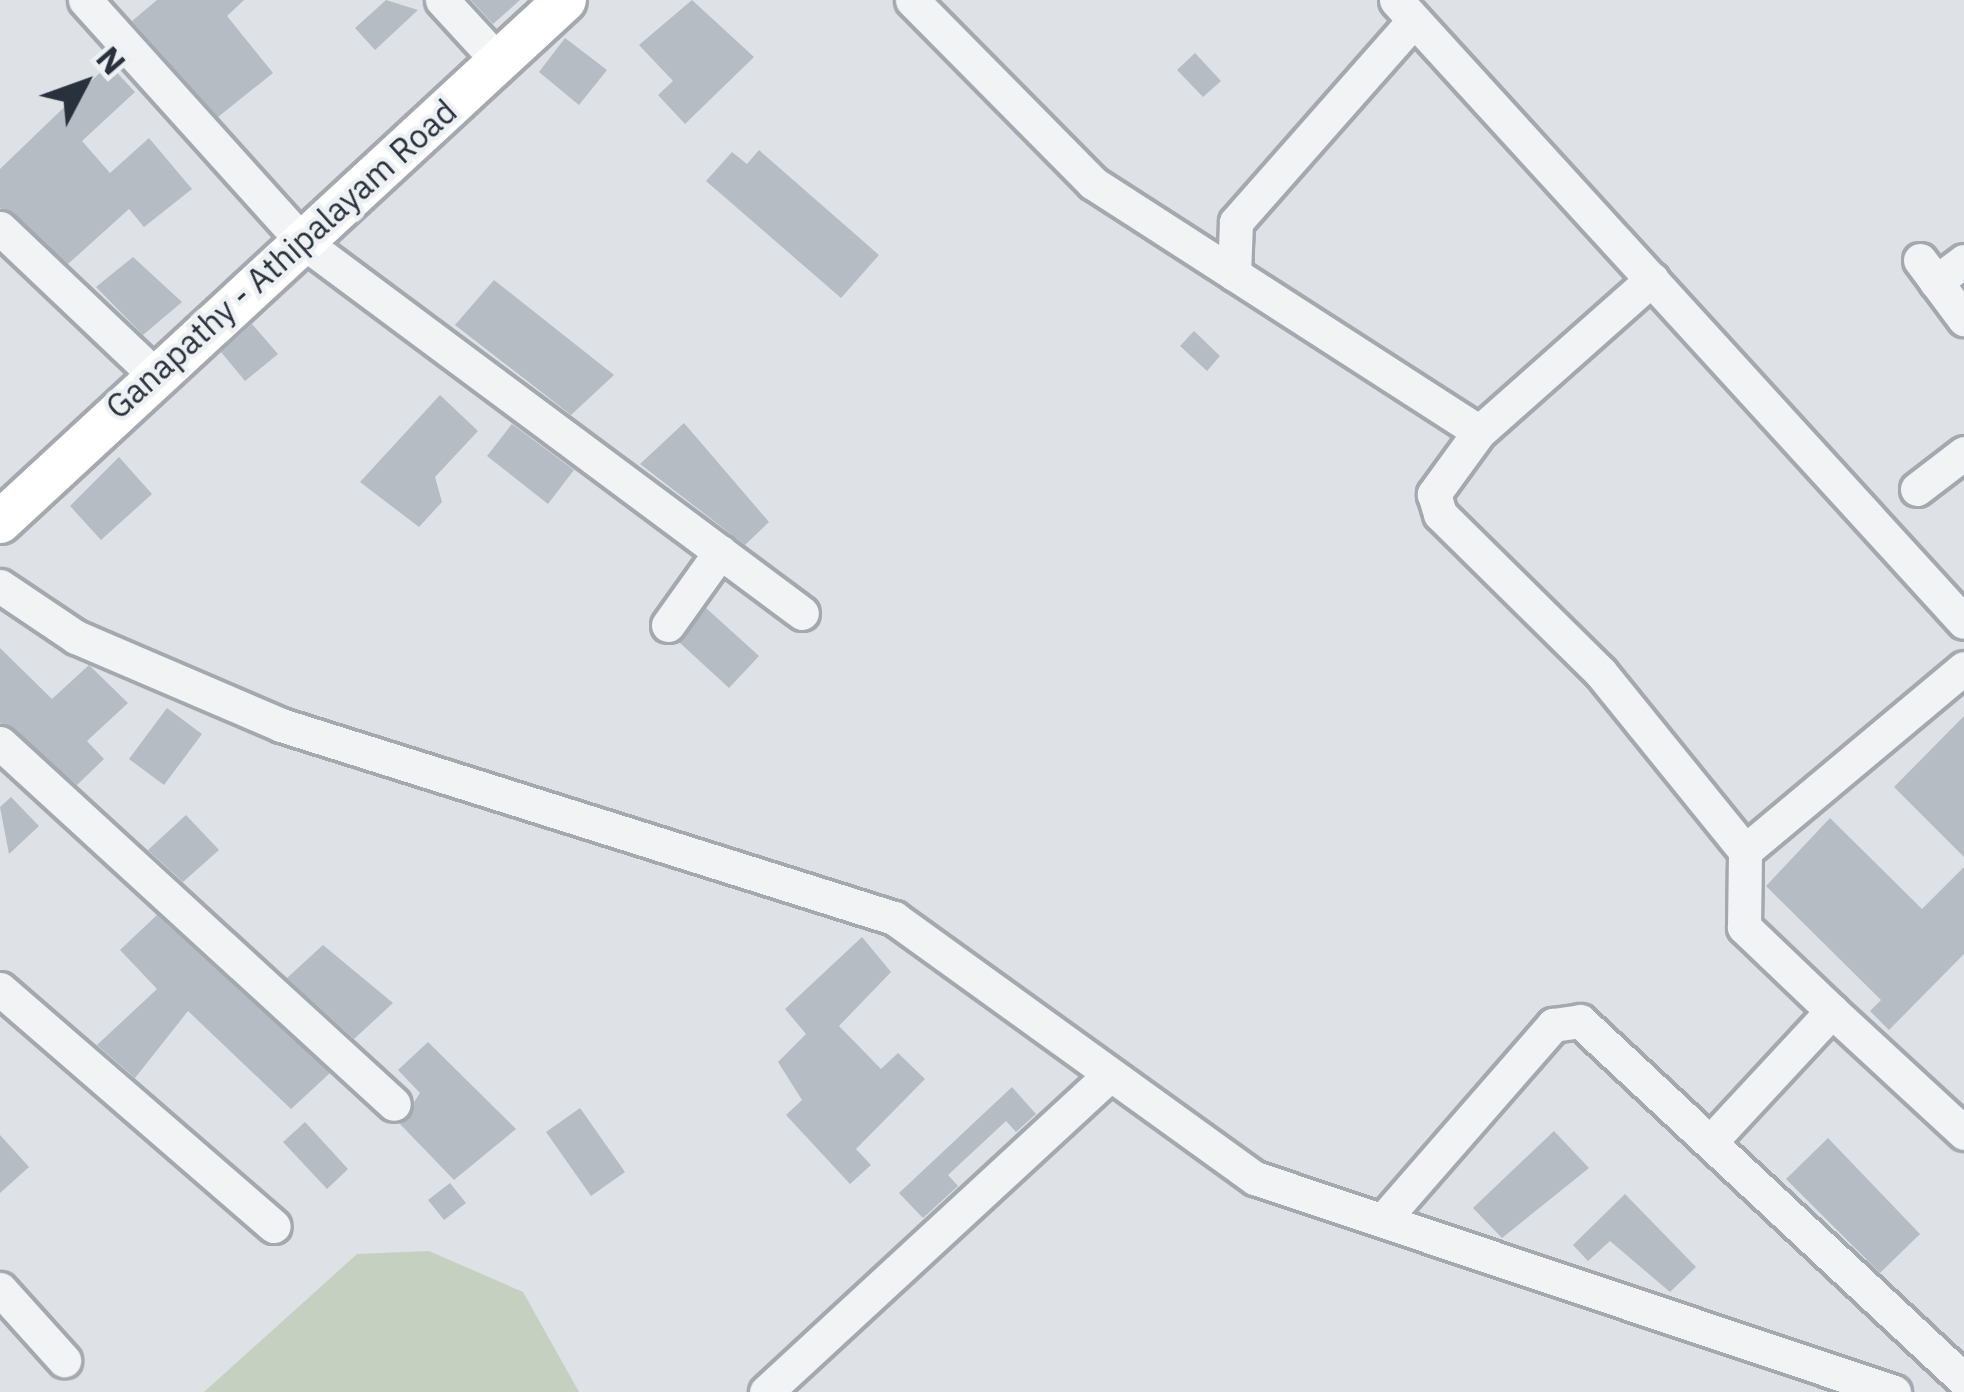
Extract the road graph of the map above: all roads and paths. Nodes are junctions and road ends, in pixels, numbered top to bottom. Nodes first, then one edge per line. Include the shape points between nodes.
1 (85, 0) edge
2 (442, 0) edge
3 (565, 0) edge
4 (912, 0) edge
5 (1406, 10) edge
6 (499, 61) junction
7 (0, 227) edge
8 (302, 241) junction
9 (1964, 261) edge
10 (1234, 274) junction
11 (1652, 279) junction
12 (1964, 320) edge
13 (154, 374) junction
14 (1479, 431) junction
15 (1964, 452) edge
16 (1917, 489) dead end
17 (0, 522) edge
18 (720, 552) junction
19 (0, 586) edge
20 (802, 613) dead end
21 (1964, 622) edge
22 (668, 625) dead end
23 (1964, 668) edge
24 (0, 743) edge
25 (1744, 851) junction
26 (0, 989) edge
27 (1832, 1011) junction
28 (1109, 1075) junction
29 (394, 1104) dead end
30 (1964, 1133) edge
31 (1713, 1139) junction
32 (1383, 1220) junction
33 (274, 1226) dead end
34 (0, 1289) edge
35 (64, 1360) dead end
36 (1964, 1380) edge
37 (766, 1392) edge
38 (1894, 1392) edge

1 - 8 street
2 - 6 street
3 - 6 main road, Ganapathy - Athipalayam Road
4 - 10 street via 1093,183
5 - 10 street via 1236,222
5 - 11 street
6 - 8 main road, Ganapathy - Athipalayam Road
7 - 13 street
8 - 13 main road, Ganapathy - Athipalayam Road
8 - 18 street
9 - 12 street via 1928,271
10 - 14 street
11 - 14 street
11 - 21 street
13 - 17 main road, Ganapathy - Athipalayam Road
14 - 25 street via 1434,494 1440,514 1601,674
15 - 16 street
18 - 20 street
18 - 22 street
19 - 28 street via 76,638 281,725 878,911
23 - 25 street
24 - 29 street
25 - 27 street via 1744,927
26 - 33 street
27 - 30 street
27 - 31 street
28 - 32 street via 1255,1178
28 - 37 street
31 - 32 street via 1580,1021 1553,1025
31 - 36 street
32 - 38 street
34 - 35 street

